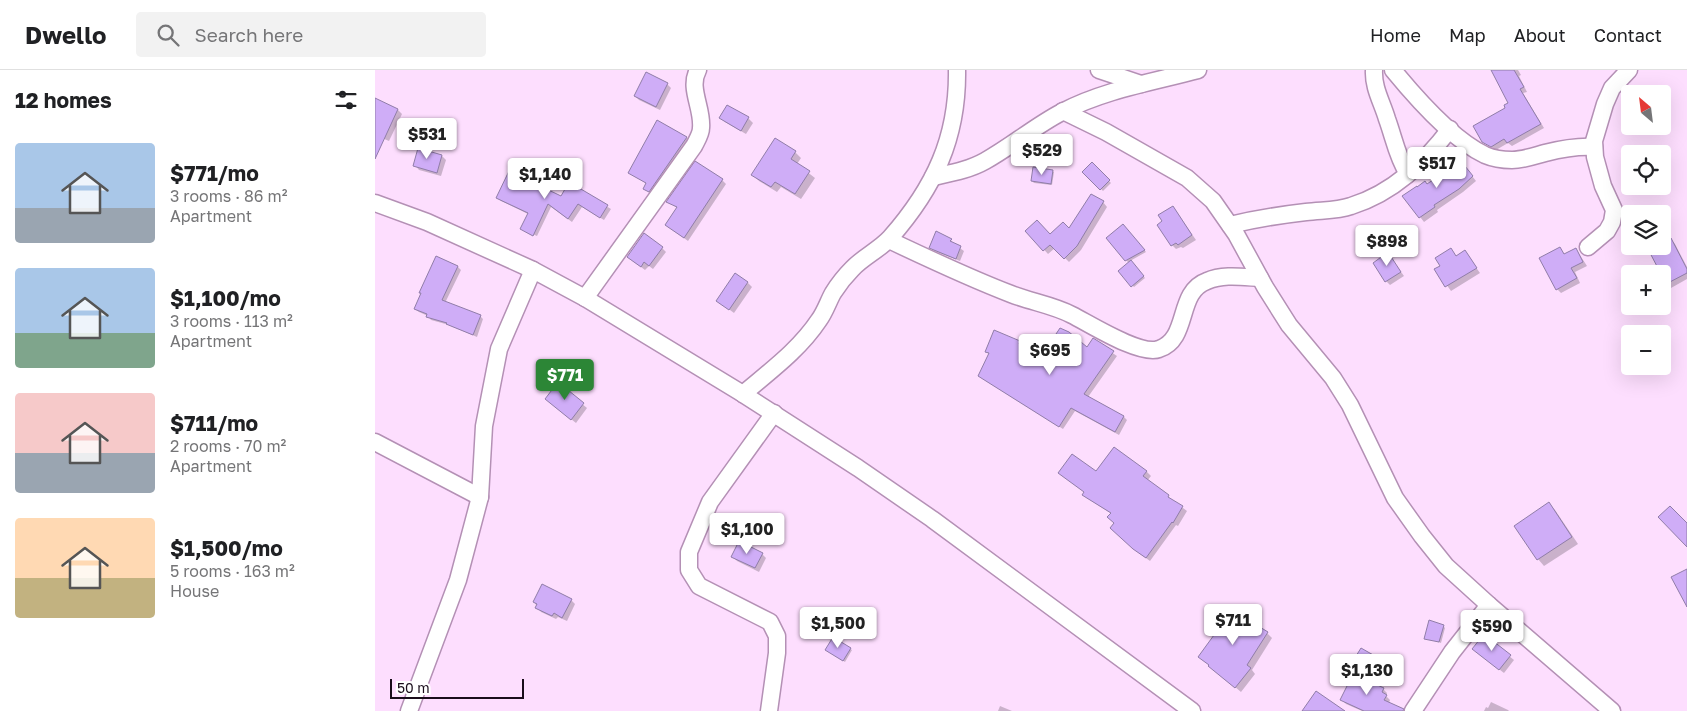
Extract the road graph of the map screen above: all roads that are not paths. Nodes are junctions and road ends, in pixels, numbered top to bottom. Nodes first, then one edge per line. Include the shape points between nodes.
1 (698, 70) edge
2 (957, 70) edge
3 (1099, 70) edge
4 (1198, 70) edge
5 (1374, 70) edge
6 (1393, 70) edge
7 (1629, 70) edge
8 (1141, 84) junction
9 (1063, 111) junction
10 (1450, 129) junction
11 (1594, 147) junction
12 (1408, 174) junction
13 (933, 177) junction
14 (375, 203) edge
15 (1230, 225) junction
16 (889, 240) junction
17 (1588, 247) dead end
18 (533, 270) junction
19 (1260, 278) junction
20 (585, 298) junction
21 (743, 394) junction
22 (774, 413) junction
23 (375, 442) edge
24 (480, 497) junction
25 (1489, 605) junction
26 (409, 711) edge
27 (769, 711) edge
28 (1193, 711) edge
29 (1413, 711) edge
30 (1612, 711) edge

1 - 20 street via 693,84 700,134
2 - 13 street via 952,127 946,150
3 - 8 street
4 - 8 street
5 - 12 street via 1375,88
6 - 10 street
7 - 11 street via 1612,88
8 - 9 street
9 - 13 street via 984,162
9 - 15 street via 1187,178 1213,201
10 - 11 street via 1474,149 1488,156 1511,160 1565,148
10 - 12 street via 1432,153
11 - 17 street via 1603,186 1614,210 1607,231
12 - 15 street via 1375,197 1350,206 1258,218
13 - 16 street
14 - 18 street via 427,222
15 - 19 street
16 - 19 street via 1012,295 1070,314 1101,331 1149,350 1158,350 1175,338 1186,304 1201,284 1222,277
16 - 21 street via 852,269 798,347
18 - 20 street
18 - 24 street via 499,349 484,426
19 - 25 street via 1289,325 1333,378 1395,498 1446,566
20 - 21 street
21 - 22 street
22 - 27 street via 711,502 689,552 689,570 699,586 770,622 774,629 777,653
22 - 28 street via 931,519
23 - 24 street
24 - 26 street via 458,580
25 - 29 street via 1452,652
25 - 30 street

